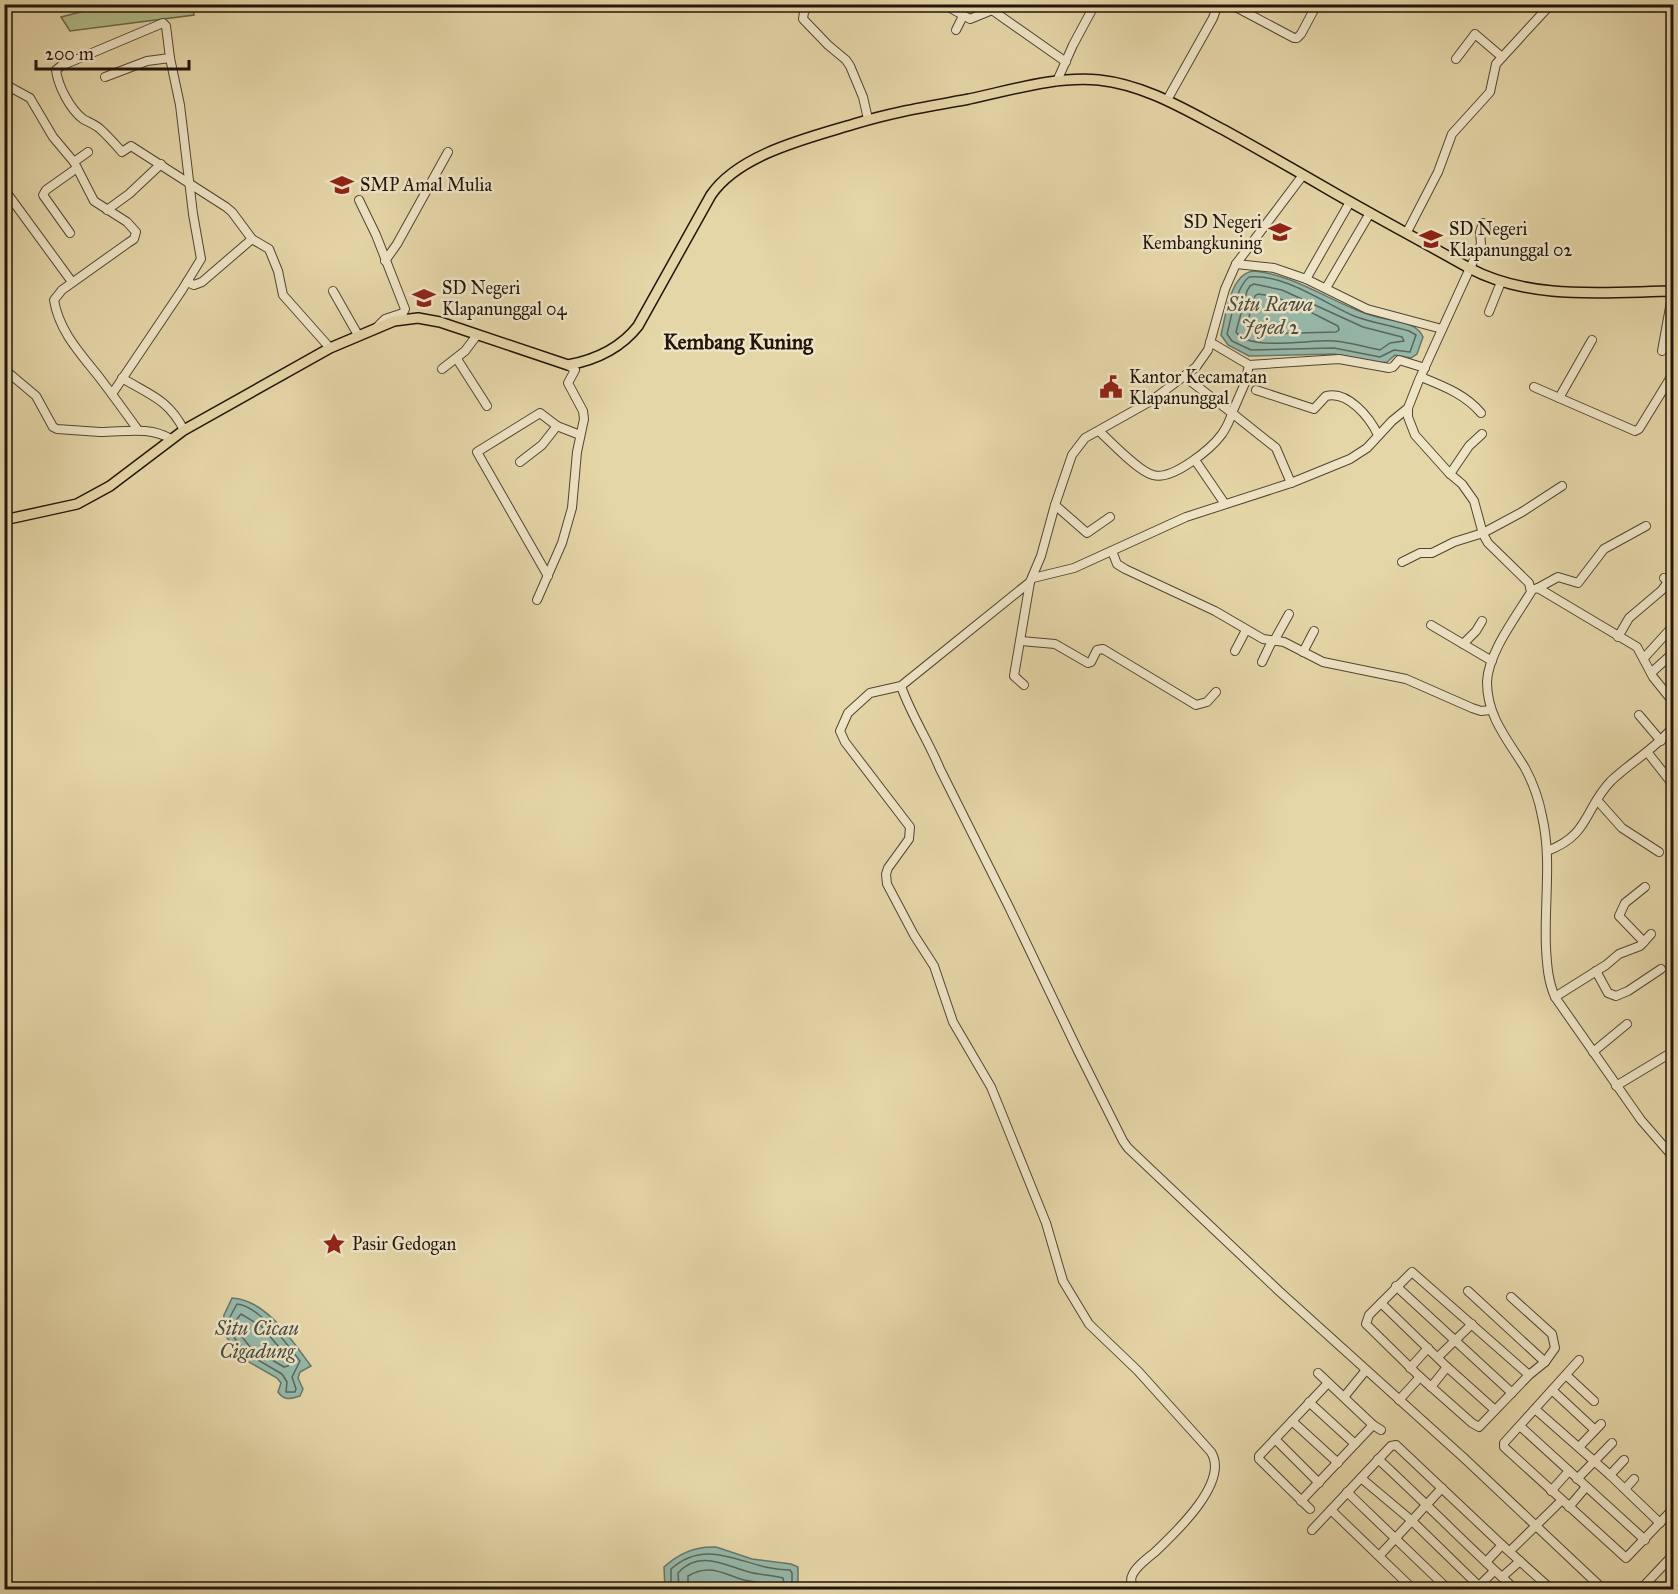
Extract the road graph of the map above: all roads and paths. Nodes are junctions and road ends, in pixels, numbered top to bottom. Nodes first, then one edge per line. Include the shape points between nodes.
1 (811, 4) edge
2 (943, 4) edge
3 (1095, 4) edge
4 (1218, 4) edge
5 (1230, 4) edge
6 (1317, 4) edge
7 (1551, 4) edge
8 (991, 7) edge
9 (963, 16) junction
10 (956, 30) dead end
11 (1502, 57) junction
12 (170, 58) junction
13 (1456, 59) dead end
14 (1066, 62) junction
15 (4, 69) edge
16 (105, 77) dead end
17 (1058, 81) junction
18 (5, 82) edge
19 (1167, 100) junction
20 (868, 119) junction
21 (88, 152) dead end
22 (448, 152) dead end
23 (161, 164) junction
24 (75, 165) junction
25 (1303, 175) junction
26 (189, 182) junction
27 (4, 189) edge
28 (359, 200) dead end
29 (1350, 202) junction
30 (107, 210) junction
31 (1370, 213) junction
32 (1483, 223) dead end
33 (1407, 232) junction
34 (70, 233) dead end
35 (252, 239) junction
36 (385, 261) junction
37 (1236, 264) junction
38 (1469, 268) junction
39 (1306, 279) junction
40 (72, 282) junction
41 (187, 282) junction
42 (1501, 282) junction
43 (1326, 288) junction
44 (333, 291) dead end
45 (1673, 291) edge
46 (1489, 312) dead end
47 (375, 329) junction
48 (1442, 329) junction
49 (358, 335) junction
50 (477, 335) junction
51 (1593, 340) dead end
52 (1210, 342) junction
53 (330, 348) junction
54 (1662, 351) dead end
55 (457, 359) junction
56 (567, 365) junction
57 (1249, 365) junction
58 (1425, 368) junction
59 (4, 369) edge
60 (442, 369) dead end
61 (1674, 372) edge
62 (1185, 377) junction
63 (1421, 377) junction
64 (122, 378) junction
65 (1534, 387) dead end
66 (1256, 390) dead end
67 (112, 394) junction
68 (1559, 398) junction
69 (487, 406) dead end
70 (1408, 408) junction
71 (1232, 413) junction
72 (1480, 413) dead end
73 (557, 426) junction
74 (138, 430) junction
75 (184, 430) junction
76 (1099, 431) junction
77 (1482, 434) dead end
78 (580, 435) junction
79 (1378, 435) junction
80 (171, 439) junction
81 (1195, 460) junction
82 (520, 462) dead end
83 (1450, 474) junction
84 (1291, 483) junction
85 (1562, 486) dead end
86 (1224, 504) junction
87 (1055, 505) junction
88 (1110, 518) dead end
89 (4, 520) edge
90 (1646, 526) dead end
91 (1483, 533) junction
92 (1112, 551) junction
93 (1402, 561) dead end
94 (548, 576) junction
95 (1032, 580) junction
96 (1668, 583) edge
97 (1534, 589) junction
98 (537, 600) dead end
99 (1289, 614) dead end
100 (1482, 621) dead end
101 (1431, 625) dead end
102 (1674, 625) edge
103 (1246, 630) junction
104 (1314, 631) dead end
105 (1618, 637) junction
106 (1021, 641) junction
107 (1273, 641) junction
108 (1463, 644) junction
109 (1235, 651) dead end
110 (1303, 652) junction
111 (1674, 652) edge
112 (1644, 658) junction
113 (1492, 661) junction
114 (1262, 662) dead end
115 (1651, 673) junction
116 (1024, 685) dead end
117 (901, 686) junction
118 (1216, 692) dead end
119 (1674, 703) edge
120 (1490, 710) junction
121 (1639, 715) dead end
122 (1674, 726) edge
123 (1661, 741) junction
124 (1648, 753) junction
125 (1674, 786) edge
126 (1597, 800) junction
127 (1548, 851) junction
128 (1659, 852) dead end
129 (1645, 887) dead end
130 (1651, 934) dead end
131 (1644, 942) junction
132 (1661, 969) dead end
133 (1596, 972) junction
134 (1555, 997) junction
135 (1627, 1024) dead end
136 (1674, 1051) edge
137 (1593, 1052) junction
138 (1616, 1086) junction
139 (1673, 1156) edge
140 (1396, 1286) junction
141 (1468, 1291) dead end
142 (1511, 1297) dead end
143 (1381, 1303) junction
144 (1472, 1324) junction
145 (1455, 1340) junction
146 (1428, 1348) junction
147 (1438, 1356) junction
148 (1579, 1360) dead end
149 (1545, 1362) junction
150 (1447, 1367) junction
151 (1410, 1368) junction
152 (1366, 1370) junction
153 (1318, 1374) dead end
154 (1529, 1375) junction
155 (1566, 1375) junction
156 (1420, 1377) junction
157 (1328, 1383) junction
158 (1431, 1387) junction
159 (1552, 1390) junction
160 (1512, 1393) junction
161 (1344, 1398) junction
162 (1400, 1400) junction
163 (1594, 1401) dead end
164 (1310, 1402) junction
165 (1535, 1409) junction
166 (1495, 1410) junction
167 (1292, 1421) junction
168 (1373, 1425) junction
169 (1520, 1426) junction
170 (1381, 1430) dead end
171 (1275, 1440) junction
172 (1612, 1443) dead end
173 (1355, 1444) junction
174 (1579, 1447) junction
175 (1378, 1459) junction
176 (1624, 1460) dead end
177 (1594, 1461) junction
178 (1338, 1463) junction
179 (1569, 1472) junction
180 (1610, 1475) junction
181 (1361, 1478) junction
182 (1577, 1479) junction
183 (1634, 1479) dead end
184 (1319, 1483) junction
185 (1586, 1487) junction
186 (1442, 1488) junction
187 (1625, 1489) junction
188 (1551, 1491) junction
189 (1347, 1492) junction
190 (1301, 1501) junction
191 (1561, 1501) junction
192 (1427, 1503) junction
193 (1569, 1507) junction
194 (1674, 1508) edge
195 (1310, 1509) dead end
196 (1331, 1510) junction
197 (1411, 1520) junction
198 (1660, 1523) junction
199 (1536, 1526) junction
200 (1312, 1530) dead end
201 (1396, 1538) junction
202 (1645, 1539) junction
203 (1502, 1545) junction
204 (1510, 1551) junction
205 (1674, 1554) edge
206 (1380, 1555) junction
207 (1520, 1561) junction
208 (1486, 1562) junction
209 (1494, 1571) junction
210 (1502, 1577) junction
211 (1479, 1588) edge
212 (1134, 1590) edge
213 (1414, 1590) edge
214 (1449, 1590) edge
215 (1516, 1590) edge
216 (1552, 1590) edge
217 (1605, 1590) edge
218 (1640, 1590) edge

1 - 20 street via 803,19 850,66
2 - 9 street
3 - 14 street
4 - 19 street
5 - 6 street via 1297,38
7 - 11 street
8 - 9 street via 975,18
8 - 14 street
9 - 10 street
11 - 13 street via 1475,34
11 - 33 street via 1495,68 1490,92 1452,134 1438,172
12 - 16 street via 147,61
12 - 23 street via 163,23 56,70 71,104 83,119 98,127 122,152 131,146
12 - 26 street
14 - 17 street
15 - 18 street
17 - 19 main road via 1114,82
17 - 20 main road
18 - 24 street via 30,98
19 - 25 main road
20 - 56 main road via 766,154 723,180 631,335 604,354
21 - 24 street
22 - 36 street
23 - 26 street
23 - 30 street
24 - 30 street via 94,201
24 - 34 street via 43,195
25 - 29 main road
25 - 37 street
26 - 35 street via 232,212
26 - 41 street via 201,259
27 - 40 street
28 - 36 street
29 - 31 main road
29 - 39 street
30 - 40 street via 127,222 135,236
31 - 33 main road
31 - 43 street
32 - 38 street via 1481,244
33 - 38 main road
35 - 41 street via 202,282
35 - 53 street via 269,249 283,295
36 - 47 street via 405,309 381,321
37 - 39 street via 1274,268
37 - 52 street
38 - 42 main road
38 - 48 street
39 - 43 street
40 - 67 street via 56,295 56,307 78,354
41 - 64 street
42 - 45 main road via 1545,291
42 - 46 street
43 - 48 street via 1367,309
44 - 49 street
45 - 54 street
47 - 49 main road
47 - 50 main road via 394,321 418,318
48 - 58 street
49 - 53 main road
50 - 55 street
50 - 56 main road
51 - 68 street
52 - 57 street
52 - 62 street via 1202,360
53 - 75 main road
55 - 60 street
55 - 69 street
56 - 78 street via 575,370 568,383 584,415
57 - 58 street via 1339,359 1393,368 1399,360
57 - 71 street
58 - 63 street
59 - 74 street via 36,396 57,429
61 - 68 street via 1635,431
62 - 71 street
62 - 76 street
63 - 70 street
63 - 72 street via 1461,395
64 - 67 street
64 - 75 street via 165,403
65 - 68 street
66 - 79 street via 1314,409 1326,396 1346,399 1363,412
67 - 74 street
70 - 79 street
70 - 83 street via 1408,422 1415,435
71 - 81 street via 1222,435
71 - 84 street via 1276,448
73 - 78 street
73 - 82 street via 542,445
73 - 94 street via 540,413 477,453
74 - 80 street via 157,432
75 - 80 main road
76 - 81 street via 1154,476
76 - 87 street via 1076,447
77 - 83 street
78 - 94 street via 571,517
79 - 84 street via 1350,459
80 - 89 main road via 110,486 77,504
81 - 86 street
83 - 91 street via 1474,501
84 - 86 street
85 - 91 street
86 - 92 street
87 - 88 street via 1088,533
87 - 95 street
90 - 97 street via 1604,549 1578,583 1558,577
91 - 93 street
91 - 97 street
92 - 95 street via 1074,568
92 - 103 street via 1125,569 1215,611
94 - 98 street
95 - 106 street
95 - 117 street
96 - 105 street via 1629,618
97 - 105 street
97 - 113 street
99 - 107 street
100 - 108 street
101 - 108 street
102 - 112 street
103 - 107 street
103 - 109 street
104 - 110 street
105 - 112 street via 1637,647
106 - 116 street via 1014,676
106 - 118 street via 1055,644 1088,663 1097,650 1103,649 1196,705 1205,704
107 - 110 street
107 - 114 street
108 - 113 street
110 - 120 street via 1323,662 1406,679 1478,710
111 - 115 street
112 - 115 street
113 - 120 street via 1487,680
115 - 119 street
117 - 152 street via 1123,1141
117 - 212 street via 870,693 848,712 840,731 844,742 910,826 909,839 888,868 887,884 934,966 953,1022 991,1087 1046,1223 1068,1292 1089,1324 1138,1371 1216,1460 1198,1507 1134,1571
120 - 127 street via 1537,795
121 - 123 street
122 - 123 street
123 - 124 street
124 - 125 street
124 - 126 street via 1610,782
126 - 127 street via 1574,837
126 - 128 street via 1622,828
127 - 134 street via 1547,961
129 - 131 street via 1625,903 1619,915
130 - 131 street
131 - 133 street
132 - 133 street via 1616,996 1608,993
133 - 134 street
134 - 137 street
135 - 137 street
136 - 138 street
137 - 138 street
138 - 139 street
140 - 143 street
140 - 144 street via 1414,1272
140 - 145 street
141 - 149 street
142 - 149 street via 1552,1334 1554,1349
143 - 146 street
143 - 151 street via 1366,1324
144 - 145 street
144 - 154 street
145 - 147 street
145 - 160 street
146 - 147 street
146 - 151 street
147 - 150 street
148 - 155 street
149 - 154 street
150 - 158 street
150 - 166 street
151 - 156 street
152 - 161 street
152 - 162 street
153 - 157 street
154 - 160 street
155 - 159 street
155 - 163 street
156 - 158 street
156 - 162 street
157 - 161 street
157 - 164 street
158 - 166 street via 1477,1426 1482,1426
159 - 165 street
159 - 174 street via 1598,1427
160 - 166 street
161 - 168 street
162 - 199 street
164 - 167 street
164 - 173 street
165 - 169 street
165 - 174 street
167 - 171 street
167 - 178 street
168 - 170 street
168 - 173 street
169 - 179 street
169 - 188 street via 1504,1446
171 - 184 street
171 - 190 street via 1259,1459
172 - 177 street
173 - 178 street
174 - 177 street
175 - 181 street
175 - 186 street via 1396,1445
175 - 192 street
176 - 180 street
177 - 180 street
177 - 182 street
178 - 184 street
179 - 182 street
179 - 188 street
180 - 187 street
181 - 189 street
181 - 197 street
182 - 185 street
183 - 187 street
184 - 190 street
185 - 193 street
185 - 202 street
186 - 192 street
186 - 203 street
187 - 198 street
188 - 191 street
189 - 196 street
189 - 201 street
190 - 195 street
191 - 193 street
191 - 199 street
192 - 197 street
192 - 208 street
193 - 202 street via 1626,1558
194 - 198 street
196 - 200 street
196 - 206 street
197 - 201 street
197 - 211 street
198 - 202 street
199 - 204 street
199 - 217 street
201 - 206 street
201 - 214 street
203 - 204 street
203 - 208 street
204 - 207 street
205 - 218 street
206 - 213 street
207 - 210 street
207 - 216 street
208 - 209 street
209 - 210 street
209 - 211 street
210 - 215 street

